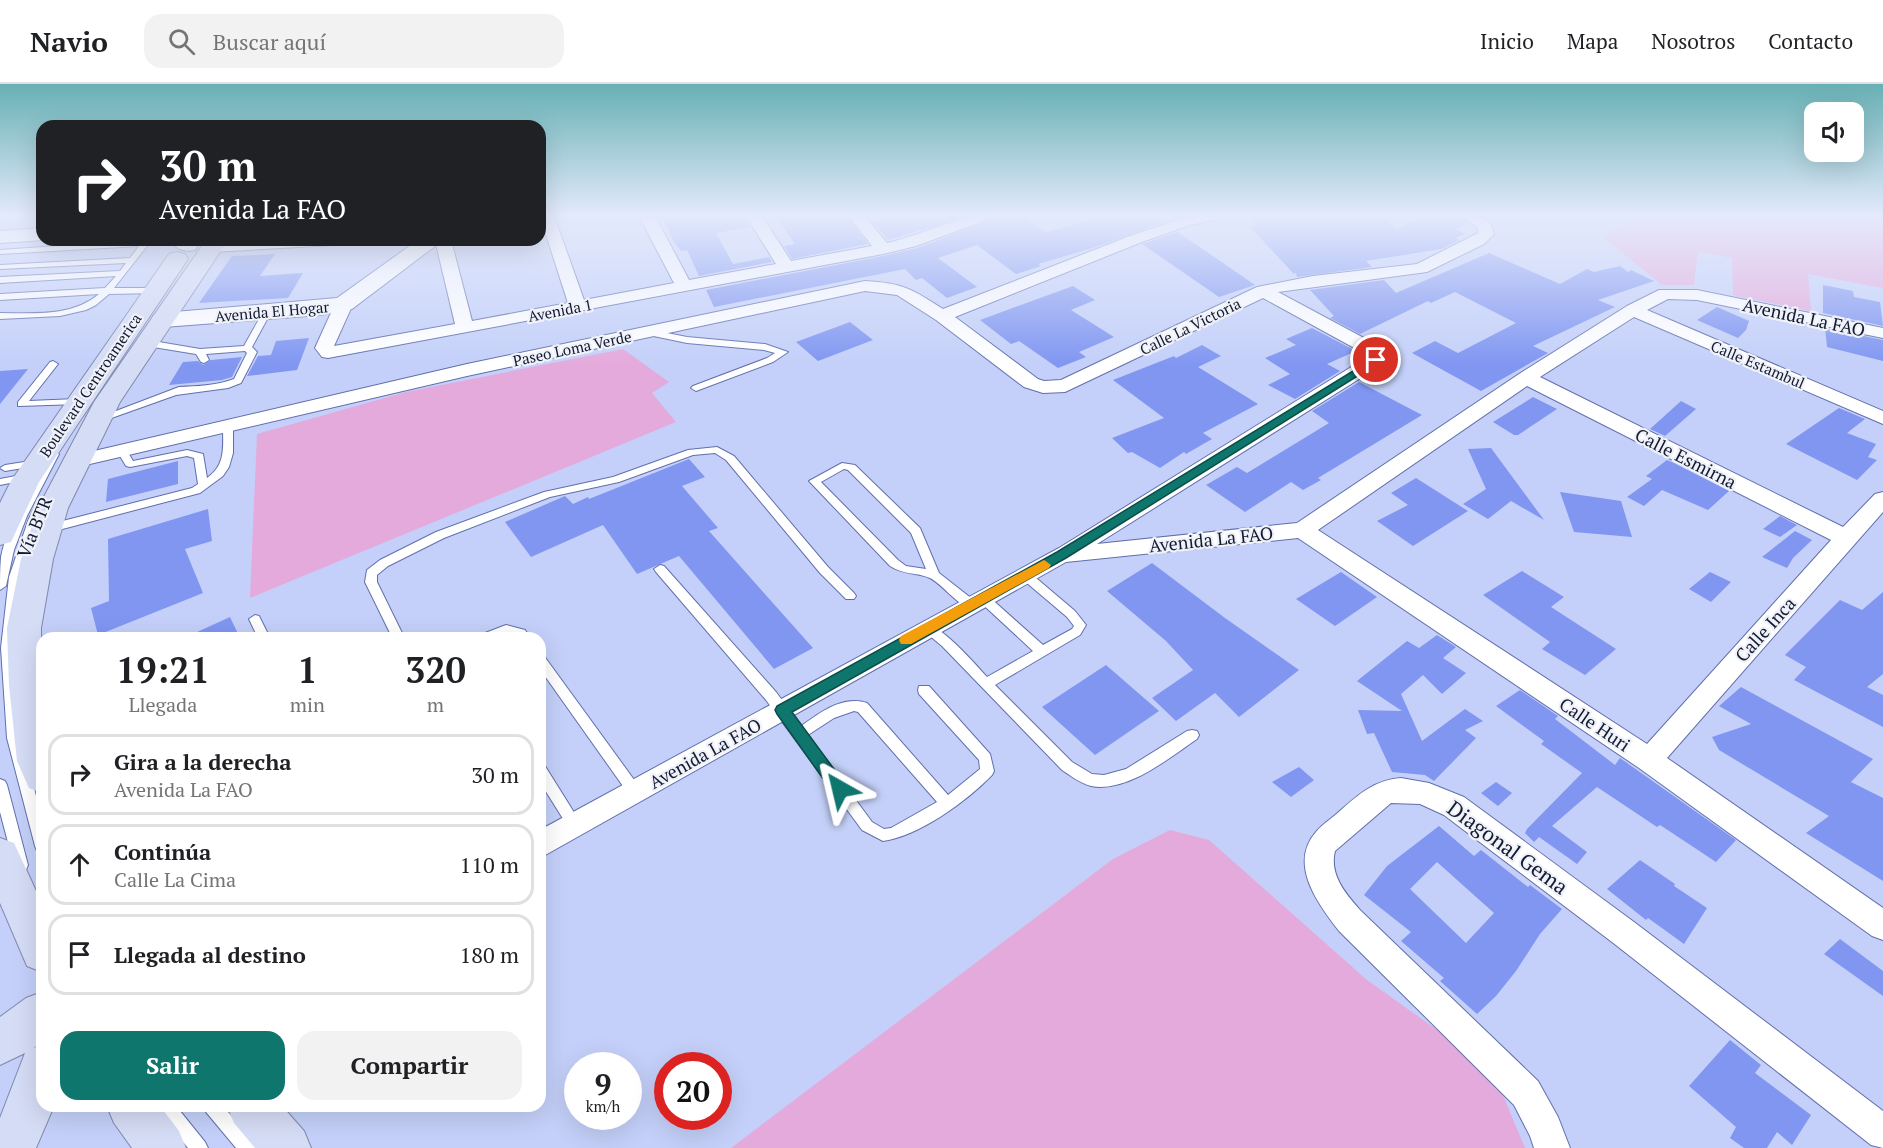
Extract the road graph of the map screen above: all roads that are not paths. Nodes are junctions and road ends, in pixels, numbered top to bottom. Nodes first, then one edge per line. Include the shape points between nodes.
1 (25, 266) edge
2 (126, 266) edge
3 (176, 266) edge
4 (187, 266) edge
5 (397, 266) edge
6 (449, 266) edge
7 (564, 266) edge
8 (673, 266) edge
9 (793, 266) edge
10 (1069, 266) edge
11 (1428, 266) edge
12 (0, 267) edge
13 (786, 267) joint
14 (120, 273) junction
15 (0, 280) edge
16 (684, 287) junction
17 (105, 291) junction
18 (154, 291) junction
19 (1263, 291) junction
20 (0, 297) edge
21 (344, 304) junction
22 (578, 306) junction
23 (1633, 310) junction
24 (267, 312) junction
25 (0, 316) edge
26 (942, 316) junction
27 (163, 320) junction
28 (465, 328) junction
29 (647, 332) junction
30 (1883, 333) edge
31 (147, 343) junction
32 (247, 348) junction
33 (54, 364) dead end
34 (1526, 378) junction
35 (191, 383) dead end
36 (1043, 387) joint
37 (696, 388) dead end
38 (177, 392) junction
39 (75, 405) junction
40 (103, 411) junction
41 (1883, 418) edge
42 (228, 426) junction
43 (122, 451) junction
44 (77, 461) junction
45 (14, 469) edge
46 (0, 482) edge
47 (203, 485) junction
48 (1883, 500) edge
49 (46, 529) junction
50 (1302, 530) junction
51 (0, 535) edge
52 (1846, 538) junction
53 (1061, 555) junction
54 (660, 569) dead end
55 (934, 575) junction
56 (1025, 575) junction
57 (0, 586) edge
58 (850, 596) dead end
59 (978, 602) junction
60 (255, 619) dead end
61 (928, 628) junction
62 (261, 632) edge
63 (396, 632) edge
64 (500, 632) edge
65 (516, 632) edge
66 (1043, 652) junction
67 (546, 667) edge
68 (987, 683) junction
69 (924, 690) dead end
70 (783, 710) junction
71 (799, 734) junction
72 (1192, 735) dead end
73 (1649, 760) junction
74 (36, 761) edge
75 (546, 780) edge
76 (0, 785) edge
77 (636, 792) junction
78 (947, 803) junction
79 (36, 823) edge
80 (575, 826) junction
81 (546, 842) edge
82 (0, 856) edge
83 (29, 884) dead end
84 (1883, 926) edge
85 (36, 937) edge
86 (36, 1019) edge
87 (0, 1042) edge
88 (36, 1079) edge
89 (135, 1112) edge
90 (170, 1112) edge
91 (217, 1112) edge
92 (256, 1112) edge
93 (11, 1126) edge
94 (1883, 1133) edge
95 (162, 1148) edge
96 (199, 1148) edge
97 (247, 1148) edge
98 (287, 1148) edge
99 (1552, 1148) edge

1 - 12 lane
2 - 14 lane
3 - 18 main road, Boulevard Centroamerica
4 - 27 main road, Boulevard Centroamerica
5 - 21 street, Avenida El Hogar
6 - 28 street
7 - 22 street
8 - 16 street
9 - 13 street, Avenida 1
10 - 26 street
11 - 19 street, Calle La Victoria
13 - 16 street, Avenida 1
14 - 15 lane
14 - 17 lane
16 - 22 street, Avenida 1
17 - 18 lane
17 - 20 lane
17 - 25 lane via 93,303 80,308 53,314
18 - 39 main road, Boulevard Centroamerica
19 - 36 street, Calle La Victoria via 1065,386
19 - 53 street via 1379,355
21 - 24 street, Avenida El Hogar
21 - 28 street, Avenida 1 via 324,348 328,352
22 - 28 street, Avenida 1
23 - 30 street, Avenida La FAO via 1665,294 1697,295
23 - 34 street, Avenida La FAO
23 - 41 street, Calle Estambul
24 - 27 street, Avenida El Hogar
24 - 32 lane
26 - 29 street, Paseo Loma Verde via 903,291 865,286
26 - 36 street, Paseo Loma Verde
27 - 31 main road, Boulevard Centroamerica
29 - 37 lane via 783,352
29 - 42 street, Paseo Loma Verde
31 - 32 lane via 202,356
31 - 40 main road, Boulevard Centroamerica
32 - 38 lane via 252,352 238,381
33 - 39 lane via 21,404
34 - 50 street, Avenida La FAO
34 - 52 street, Calle Esmirna
35 - 38 lane
38 - 40 lane
39 - 45 main road, Boulevard Centroamerica
39 - 57 lane, Vía BTR via 46,473 18,524
40 - 44 main road, Boulevard Centroamerica
40 - 79 lane, Vía BTR via 53,481 33,521 15,577 7,648 14,738
42 - 43 street, Paseo Loma Verde
42 - 47 lane via 227,466
43 - 44 street, Paseo Loma Verde
43 - 47 lane via 130,464 195,454 199,456
44 - 49 main road, Boulevard Centroamerica
45 - 46 lane
45 - 51 main road, Boulevard Centroamerica
47 - 49 lane via 196,491
48 - 52 street, Calle Inca
49 - 74 main road, Boulevard Centroamerica via 24,628
50 - 53 street, Avenida La FAO
50 - 73 street, Calle Huri
52 - 73 street, Calle Inca
53 - 56 street, Avenida La FAO
54 - 70 lane
55 - 55 lane via 903,569 894,563 814,481 842,466 851,467 916,531
55 - 59 lane
56 - 59 street, Avenida La FAO
56 - 66 lane via 1080,625 1076,633
58 - 63 lane via 730,458 717,450 692,452 615,480 548,494 440,535 384,563 371,573 371,582
59 - 61 street, Avenida La FAO
59 - 66 lane
60 - 62 lane
61 - 68 lane
61 - 70 street, Avenida La FAO
64 - 65 lane
66 - 68 lane
67 - 77 lane
68 - 72 lane via 1067,766 1092,780 1125,777
69 - 78 lane via 985,758 987,771 980,781
70 - 71 lane
70 - 77 street, Avenida La FAO
71 - 78 lane via 843,707 862,707
71 - 78 lane via 867,826 883,835 896,834
73 - 84 street, Calle Huri
75 - 80 lane
76 - 83 lane
77 - 80 street, Avenida La FAO
80 - 81 street, Avenida La FAO
82 - 85 main road
86 - 87 main road
88 - 93 main road
89 - 95 main road
90 - 96 lane
91 - 97 lane
92 - 98 main road
94 - 99 street, Diagonal Gema via 1454,806 1420,793 1382,793 1322,843 1318,858 1329,893 1350,921 1526,1093

